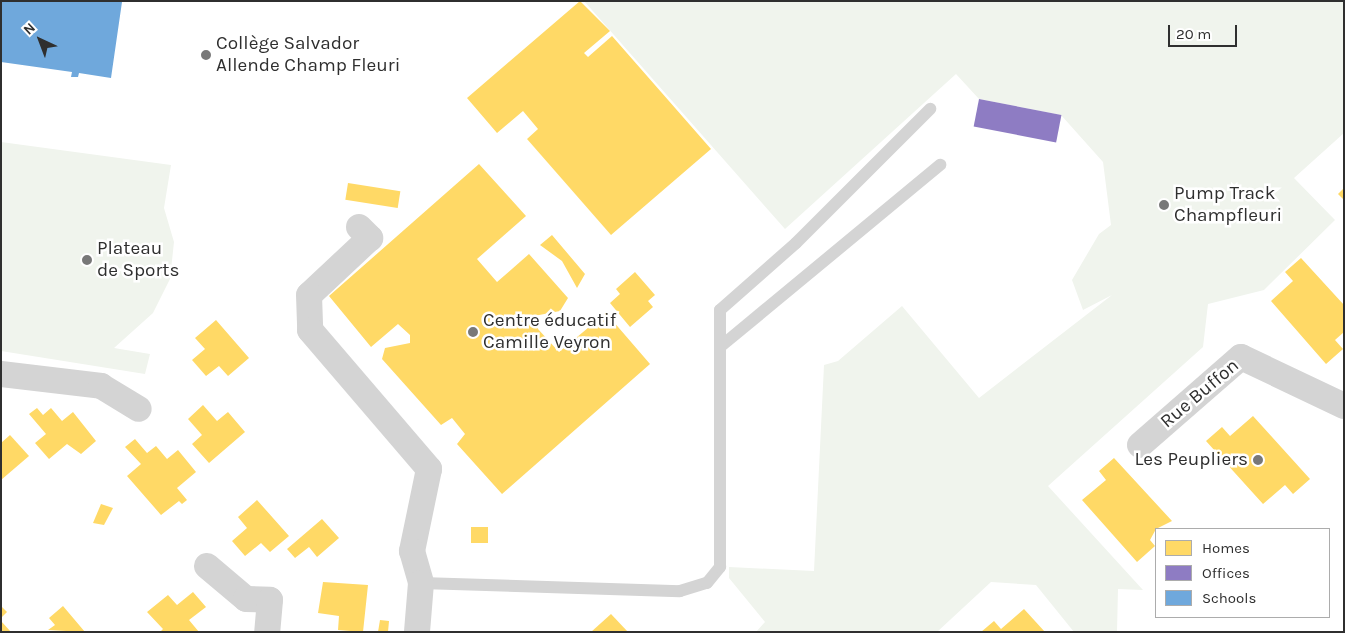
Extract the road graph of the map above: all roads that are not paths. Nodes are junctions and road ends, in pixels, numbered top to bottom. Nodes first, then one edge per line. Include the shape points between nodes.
1 (930, 109) dead end
2 (940, 165) dead end
3 (360, 227) dead end
4 (720, 347) junction
5 (1, 374) edge
6 (1344, 406) edge
7 (138, 409) dead end
8 (1140, 445) dead end
9 (206, 566) dead end
10 (421, 583) junction
11 (266, 632) edge
12 (418, 632) edge

1 - 4 lane via 796,243 720,310
2 - 4 lane
3 - 10 street via 370,238 309,296 310,330 428,469 430,510 412,551
4 - 10 lane via 720,567 707,583 680,591
5 - 7 street via 102,386
6 - 8 street, Rue Buffon via 1241,357
9 - 11 street via 246,599 270,600
10 - 12 street

